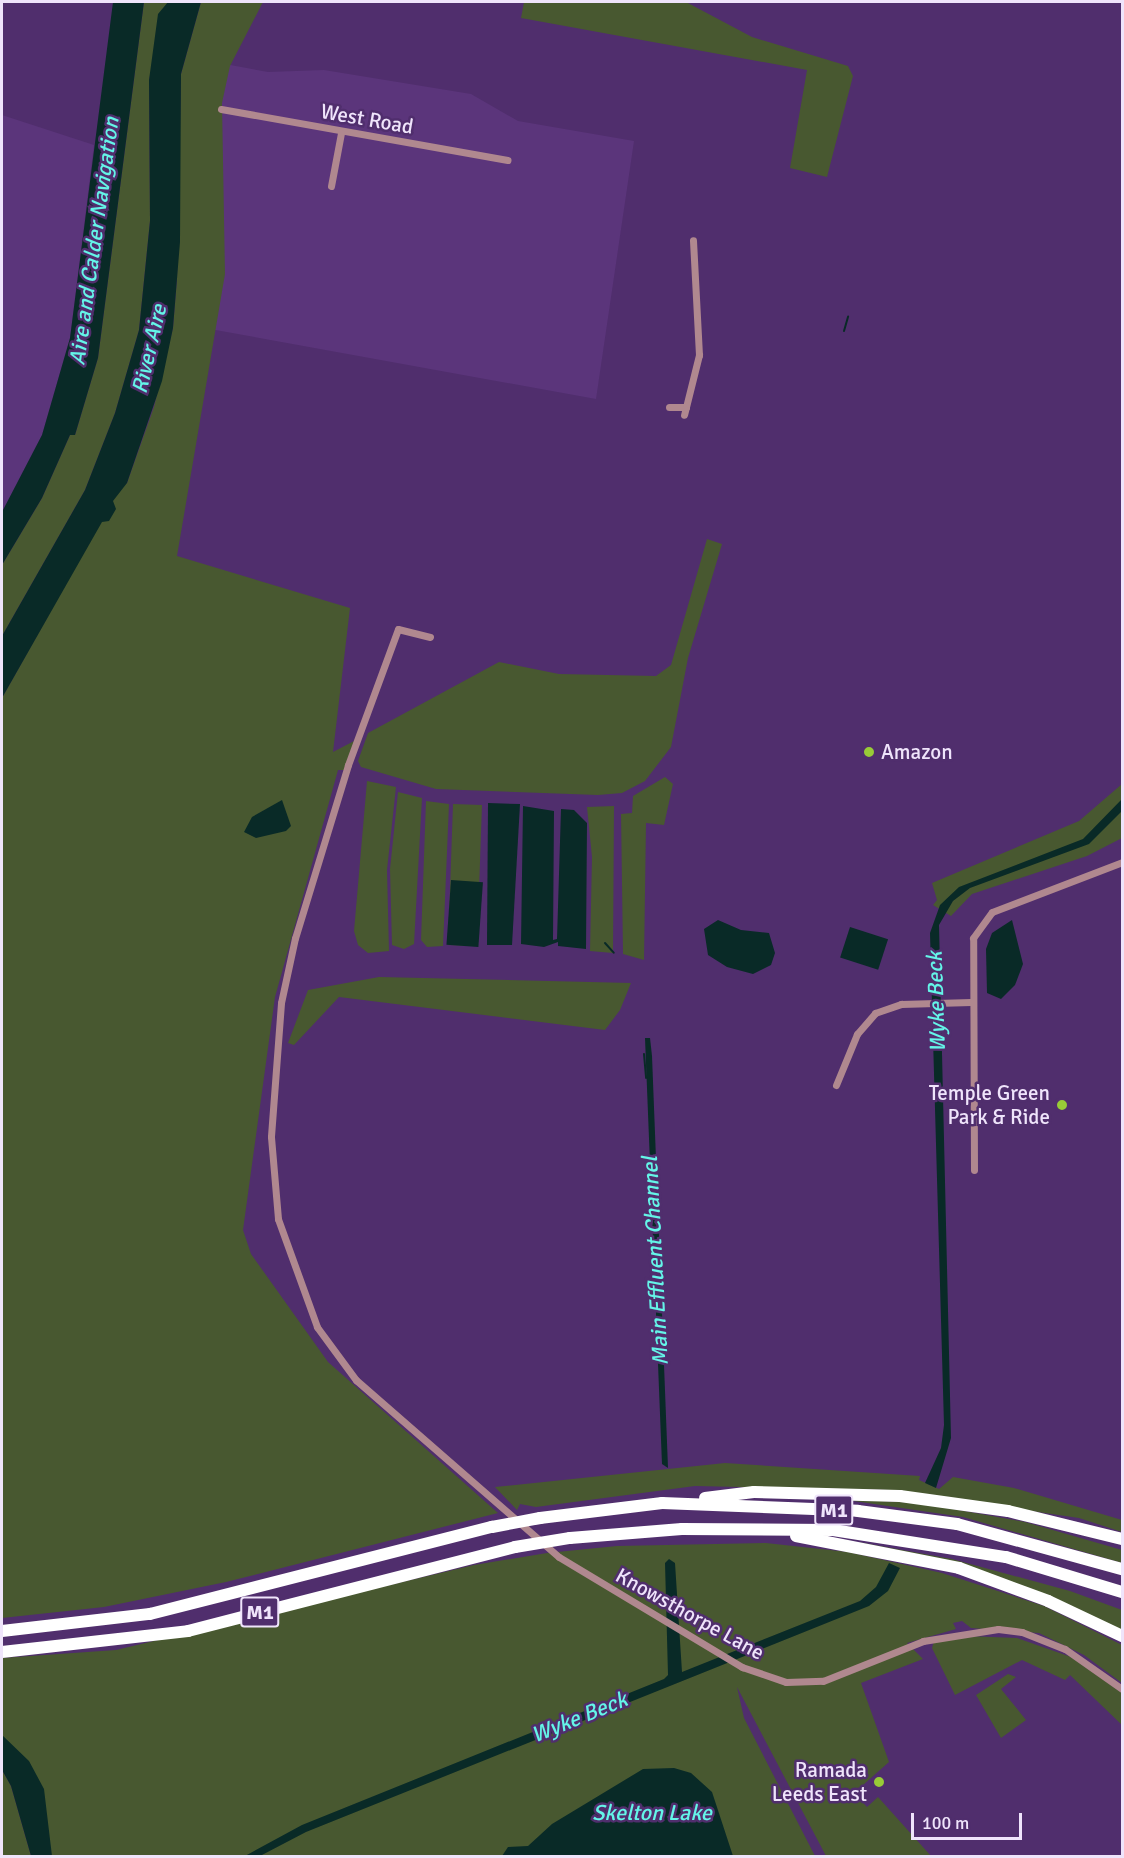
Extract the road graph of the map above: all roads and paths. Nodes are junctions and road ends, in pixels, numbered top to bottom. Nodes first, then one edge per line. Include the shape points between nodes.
1 (221, 109) dead end
2 (341, 133) junction
3 (507, 160) dead end
4 (332, 186) dead end
5 (693, 240) dead end
6 (669, 407) dead end
7 (430, 637) dead end
8 (1122, 862) edge
9 (971, 1002) junction
10 (836, 1085) dead end
11 (974, 1170) dead end
12 (662, 1503) junction
13 (756, 1529) junction
14 (1122, 1539) edge
15 (1122, 1569) edge
16 (1122, 1592) edge
17 (2, 1631) edge
18 (1122, 1636) edge
19 (2, 1652) edge
20 (1122, 1689) edge

1 - 2 street, West Road
2 - 3 street, West Road
2 - 4 street
5 - 6 street via 699,355 685,411
7 - 20 street, Knowsthorpe Lane via 398,629 348,765 295,938 281,1003 271,1137 278,1218 316,1327 356,1380 559,1557 736,1663 786,1682 822,1681 923,1641 998,1629 1022,1632 1065,1649
8 - 9 street via 992,912 973,938
9 - 10 street via 887,1006 865,1021
9 - 11 street
12 - 14 highway via 754,1492 863,1493 1008,1511
12 - 15 highway, M1 via 899,1515 957,1524
12 - 17 highway, M1, bridge via 492,1527 150,1614
13 - 16 highway, M1 via 833,1530 938,1544 1061,1571
13 - 18 highway, M1 via 959,1568 1048,1600
13 - 19 highway, M1, bridge via 682,1528 570,1538 515,1547 188,1631

